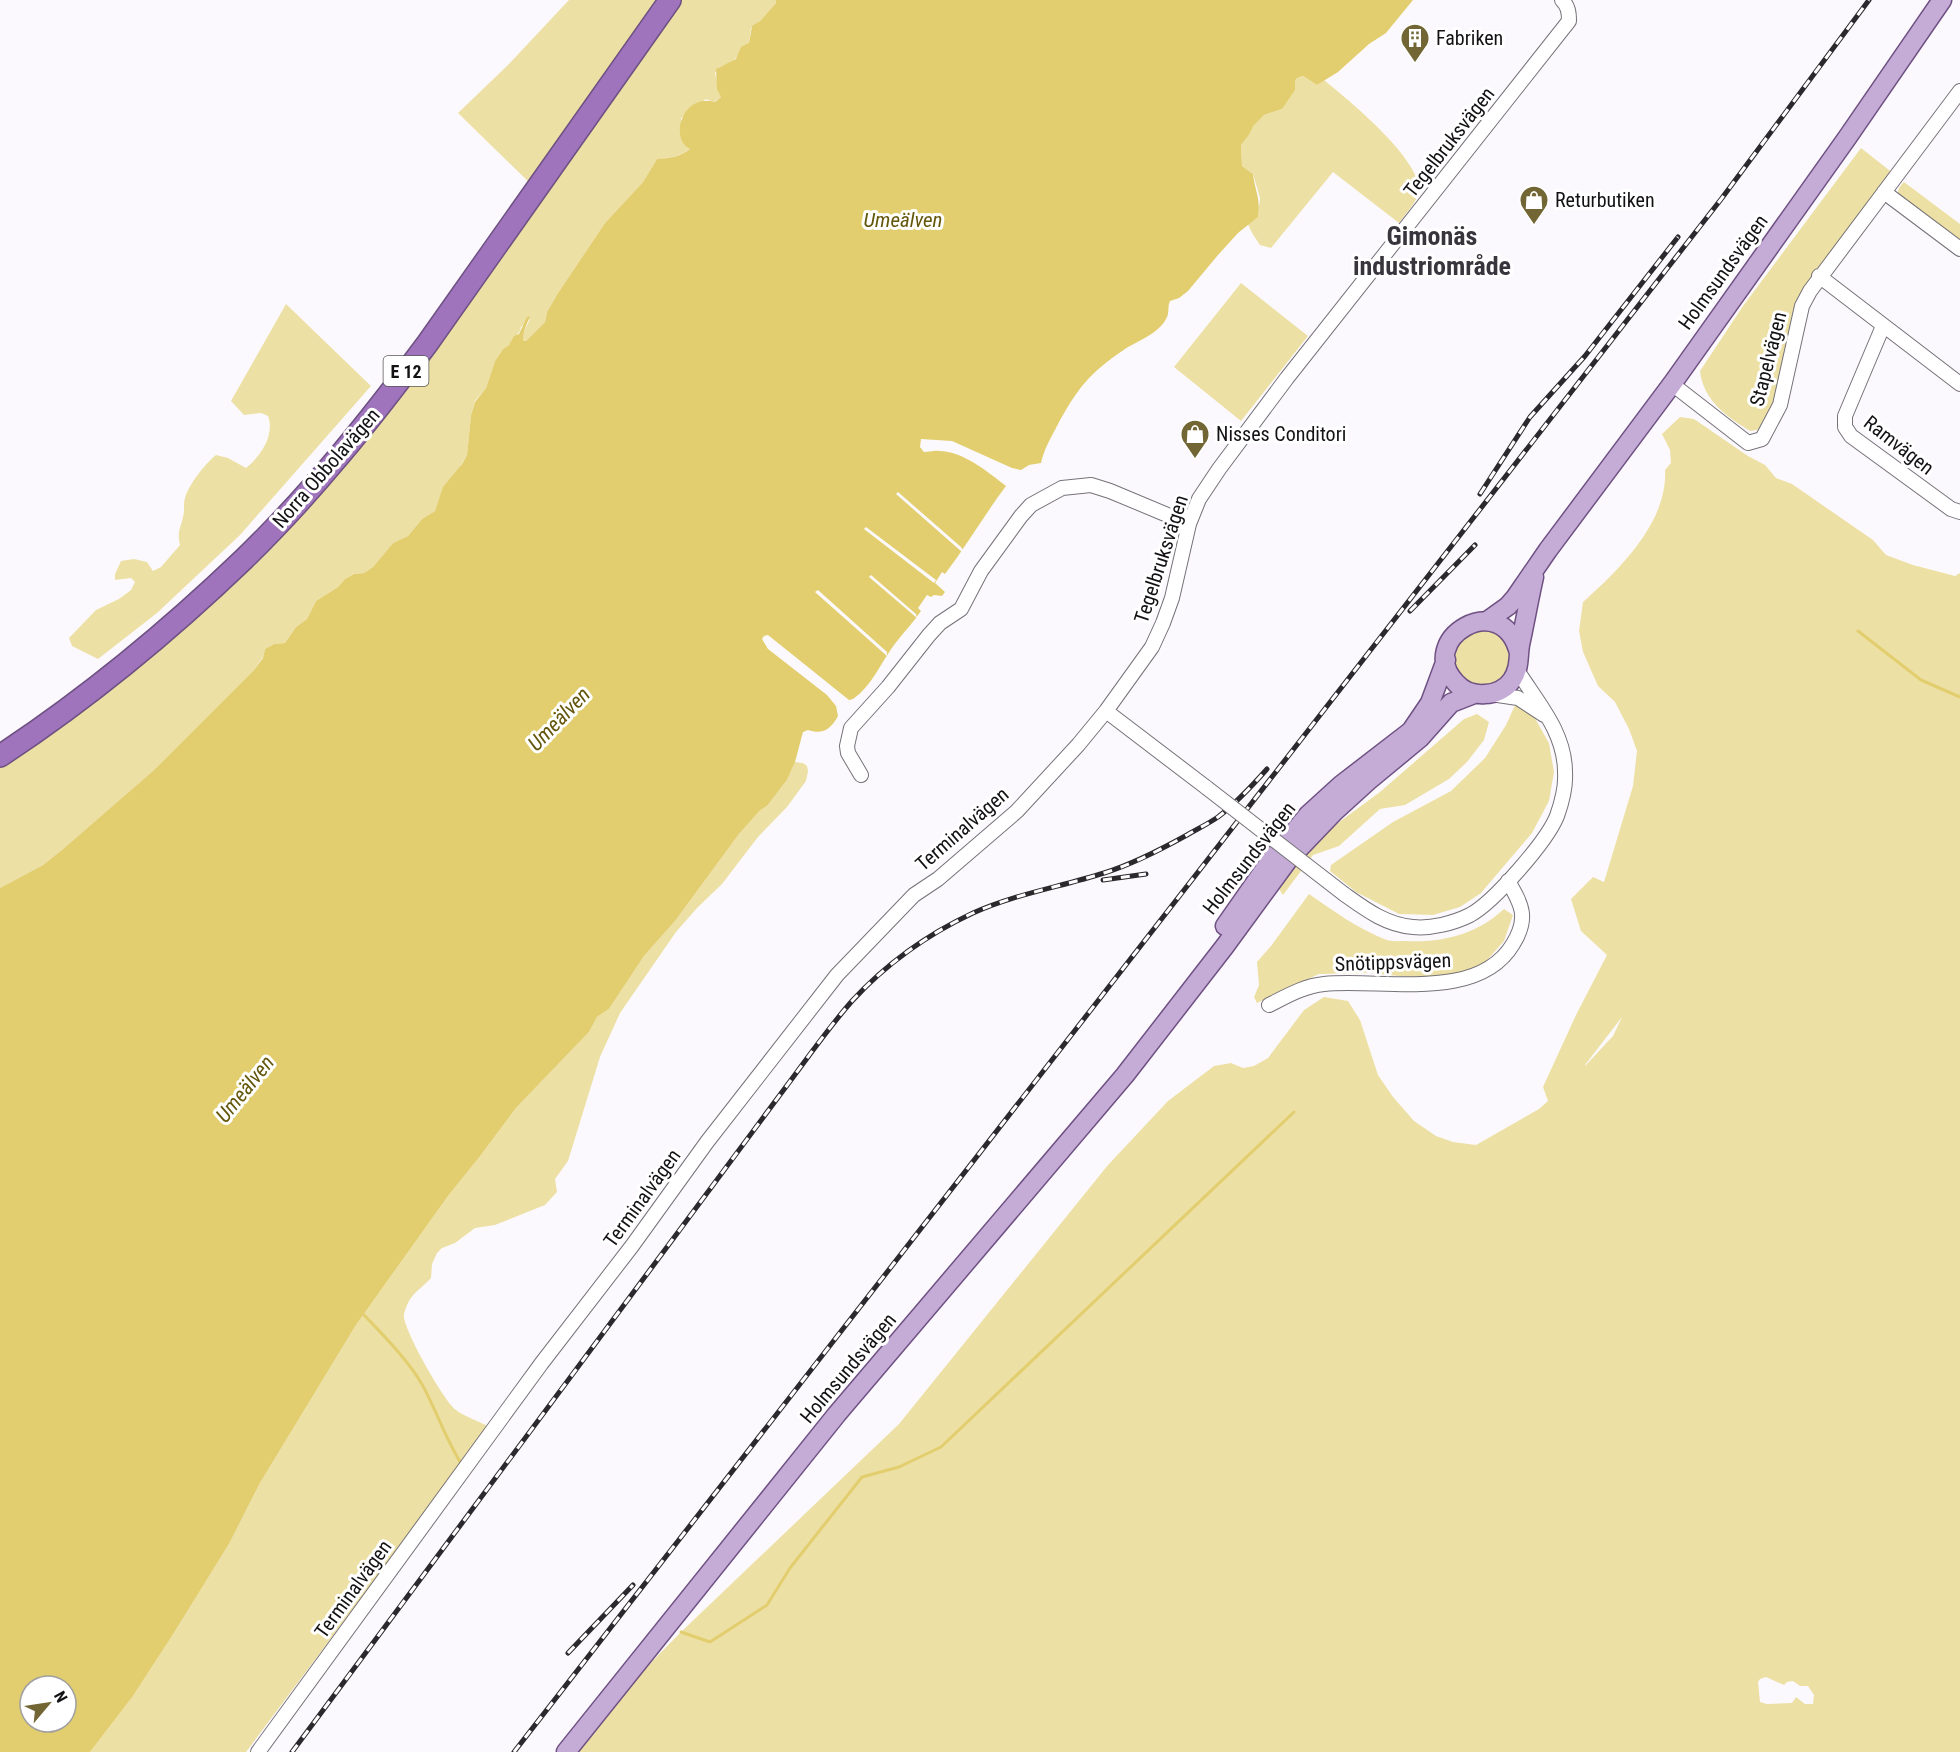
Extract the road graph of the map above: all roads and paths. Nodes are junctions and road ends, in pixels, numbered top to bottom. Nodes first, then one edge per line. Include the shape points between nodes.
1 (670, 0) edge
2 (1562, 0) edge
3 (1942, 0) edge
4 (1960, 91) edge
5 (1884, 192) junction
6 (1960, 249) edge
7 (1819, 276) junction
8 (1883, 326) junction
9 (1672, 384) junction
10 (1960, 384) edge
11 (1960, 512) edge
12 (1189, 524) junction
13 (1536, 566) junction
14 (1487, 621) junction
15 (1446, 660) junction
16 (1518, 661) junction
17 (1482, 694) junction
18 (1106, 711) junction
19 (1547, 716) junction
20 (0, 756) edge
21 (861, 774) dead end
22 (1508, 881) junction
23 (1269, 1005) dead end
24 (1171, 1017) junction
25 (258, 1752) edge
26 (566, 1752) edge

1 - 20 highway, Norra Obbolavägen / E 12 via 439,327 324,474 246,558 183,615 96,687
2 - 12 street, Tegelbruksvägen via 1569,21 1287,378 1212,479
3 - 9 main road, Holmsundsvägen
4 - 5 street
5 - 6 street
5 - 7 street
7 - 8 street
7 - 9 street, Stapelvägen via 1802,306 1780,405 1762,440 1748,443
8 - 10 street
8 - 11 street, Ramvägen via 1845,416 1845,427 1851,436
9 - 13 main road, Holmsundsvägen
12 - 18 street, Tegelbruksvägen via 1164,623 1152,647
12 - 21 street via 1091,485 1062,488 1031,504 981,571 961,609 940,623 850,728 848,753
13 - 14 main road, Holmsundsvägen via 1508,606
13 - 16 main road, Holmsundsvägen
14 - 15 main road, Holmsundsvägen via 1458,630 1448,645
14 - 16 main road via 1510,634
15 - 17 main road via 1454,682
15 - 24 main road, Holmsundsvägen via 1430,703 1411,731 1341,785 1274,856 1220,932
16 - 17 main road, Holmsundsvägen via 1506,687
16 - 19 street
17 - 19 street via 1518,698
17 - 24 main road, Holmsundsvägen via 1451,703 1420,738 1335,810 1288,860
18 - 22 street, bridge via 1364,909 1390,923 1434,926 1470,915
18 - 25 street, Terminalvägen via 1017,811 914,895 837,975 541,1364
19 - 22 street via 1563,754 1565,779 1561,803 1549,831
22 - 23 street, Snötippsvägen via 1522,909 1522,921 1508,953 1485,970 1470,977 1434,983 1323,984
24 - 26 main road, Holmsundsvägen via 837,1414

